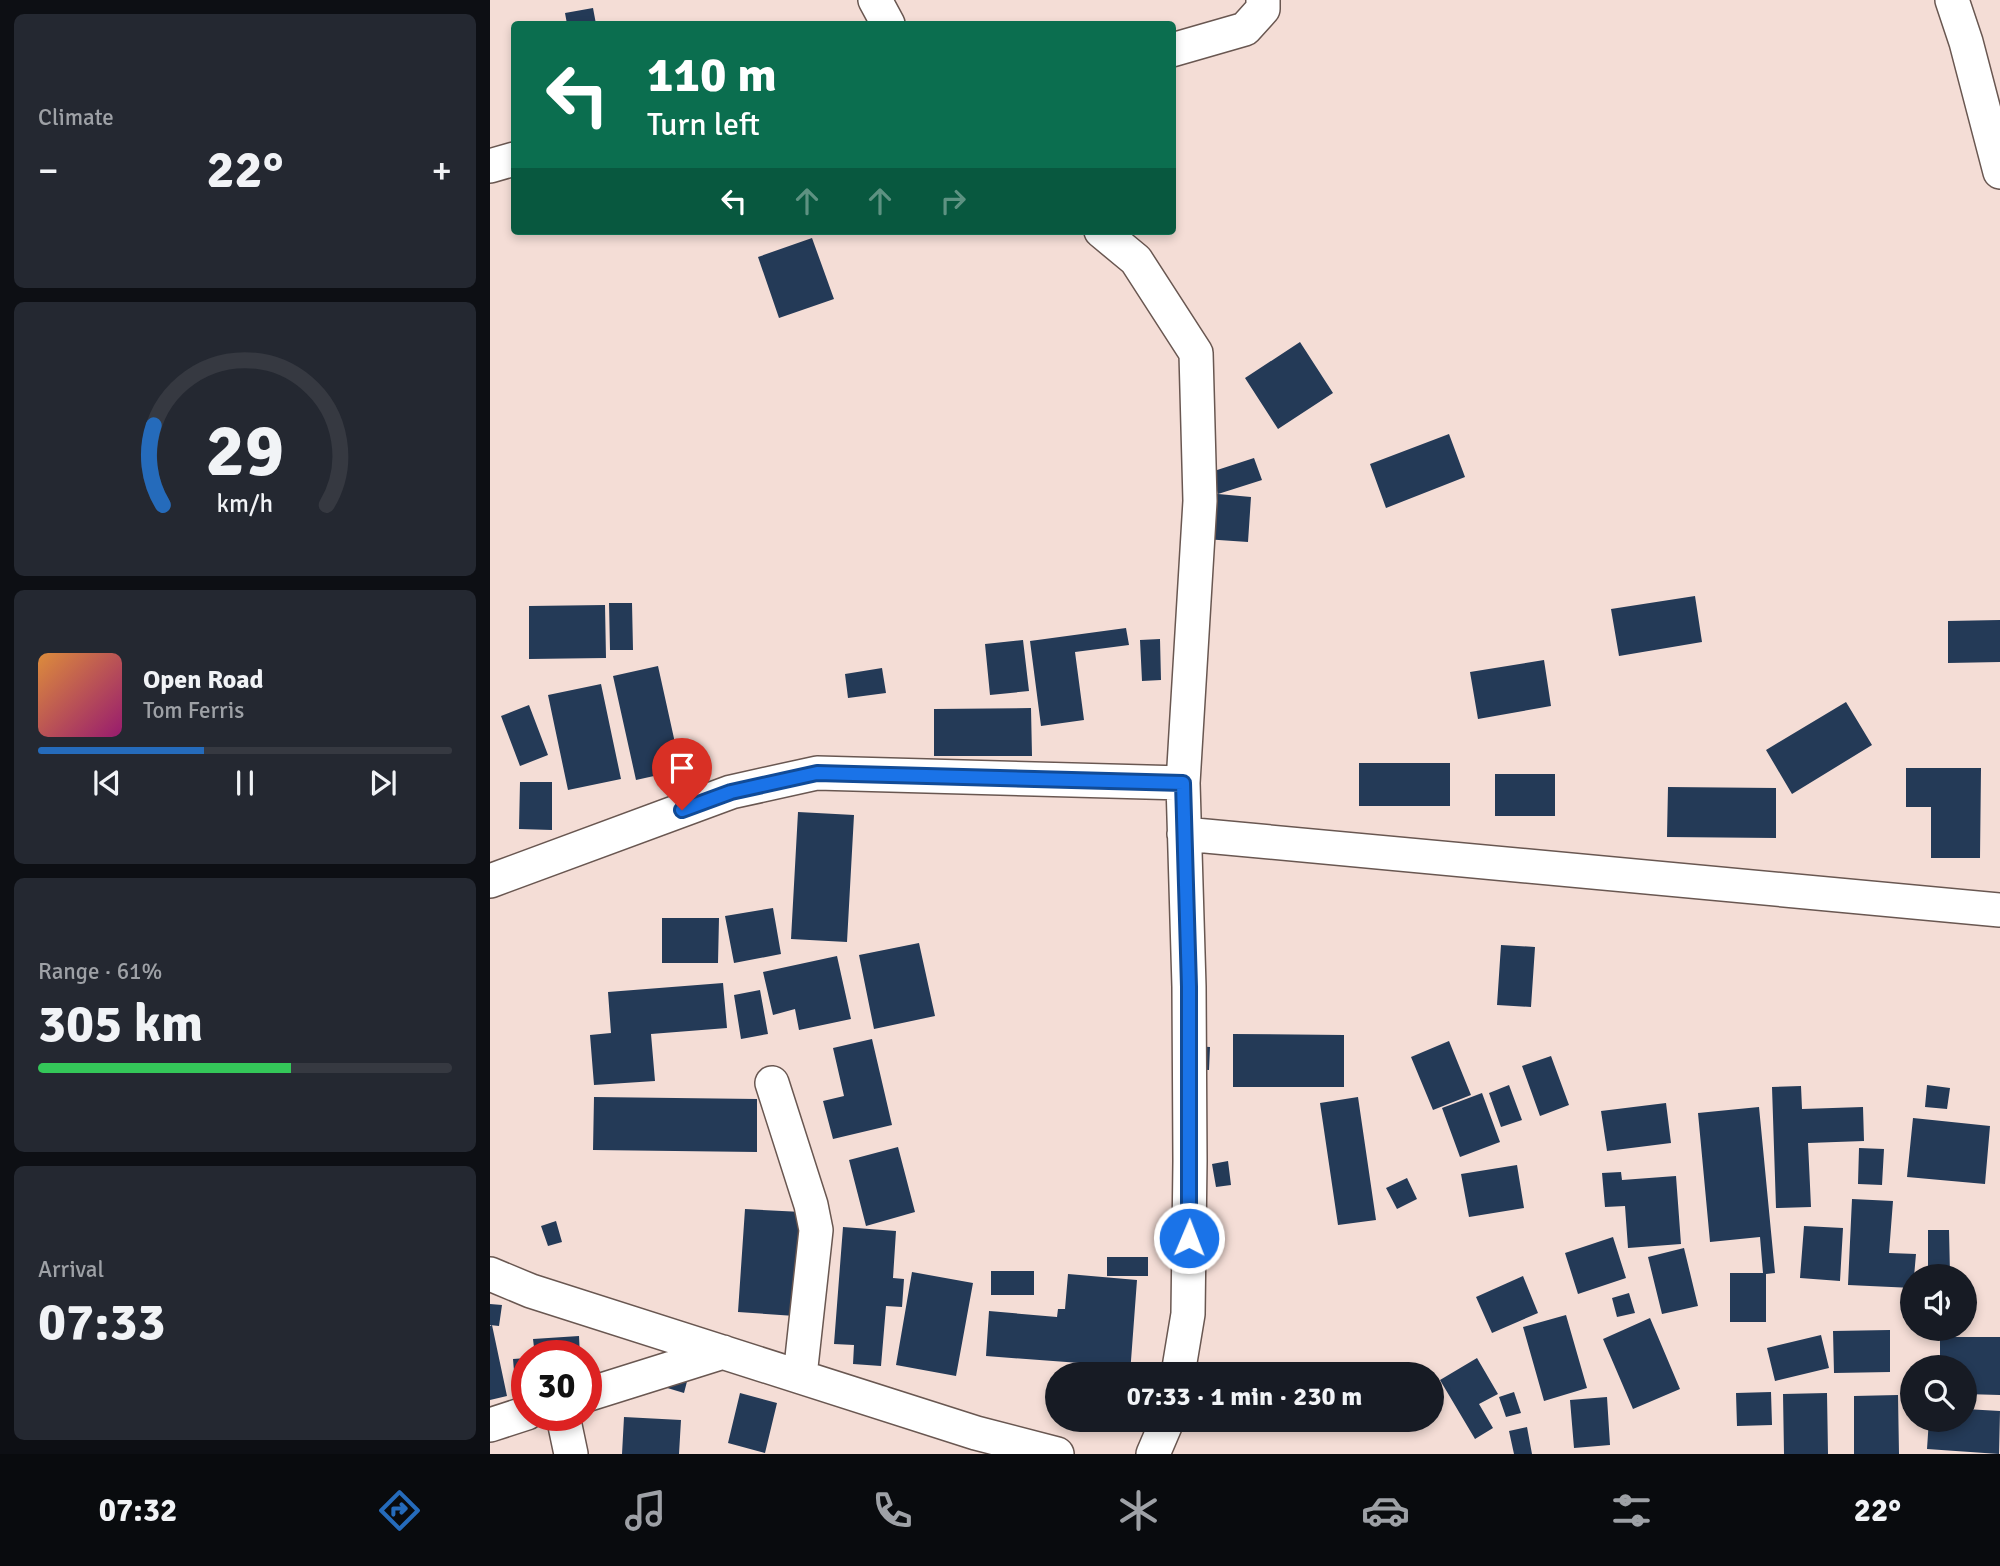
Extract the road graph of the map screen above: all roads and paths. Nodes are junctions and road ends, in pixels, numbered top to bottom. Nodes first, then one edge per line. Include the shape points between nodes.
1 (876, 0) edge
2 (1263, 0) edge
3 (1952, 0) edge
4 (886, 21) edge
5 (1176, 49) edge
6 (511, 160) edge
7 (490, 166) edge
8 (2000, 172) edge
9 (1106, 235) edge
10 (1183, 783) junction
11 (1184, 834) junction
12 (490, 881) edge
13 (2000, 911) edge
14 (772, 1083) dead end
15 (490, 1274) edge
16 (723, 1352) junction
17 (1180, 1362) edge
18 (800, 1377) junction
19 (602, 1390) edge
20 (511, 1418) edge
21 (490, 1425) edge
22 (566, 1431) edge
23 (1162, 1432) edge
24 (571, 1454) edge
25 (1057, 1454) edge
26 (1153, 1454) edge

1 - 4 street
2 - 5 street via 1264,9 1245,29
3 - 8 street
6 - 7 street
9 - 10 street via 1136,260 1196,353 1200,500
10 - 11 street
10 - 12 street via 817,773 731,792
11 - 13 street
11 - 17 street via 1190,1161 1188,1314
14 - 18 street via 816,1230
15 - 16 street
16 - 18 street
16 - 19 street
18 - 25 street
20 - 21 street
22 - 24 street
23 - 26 street

